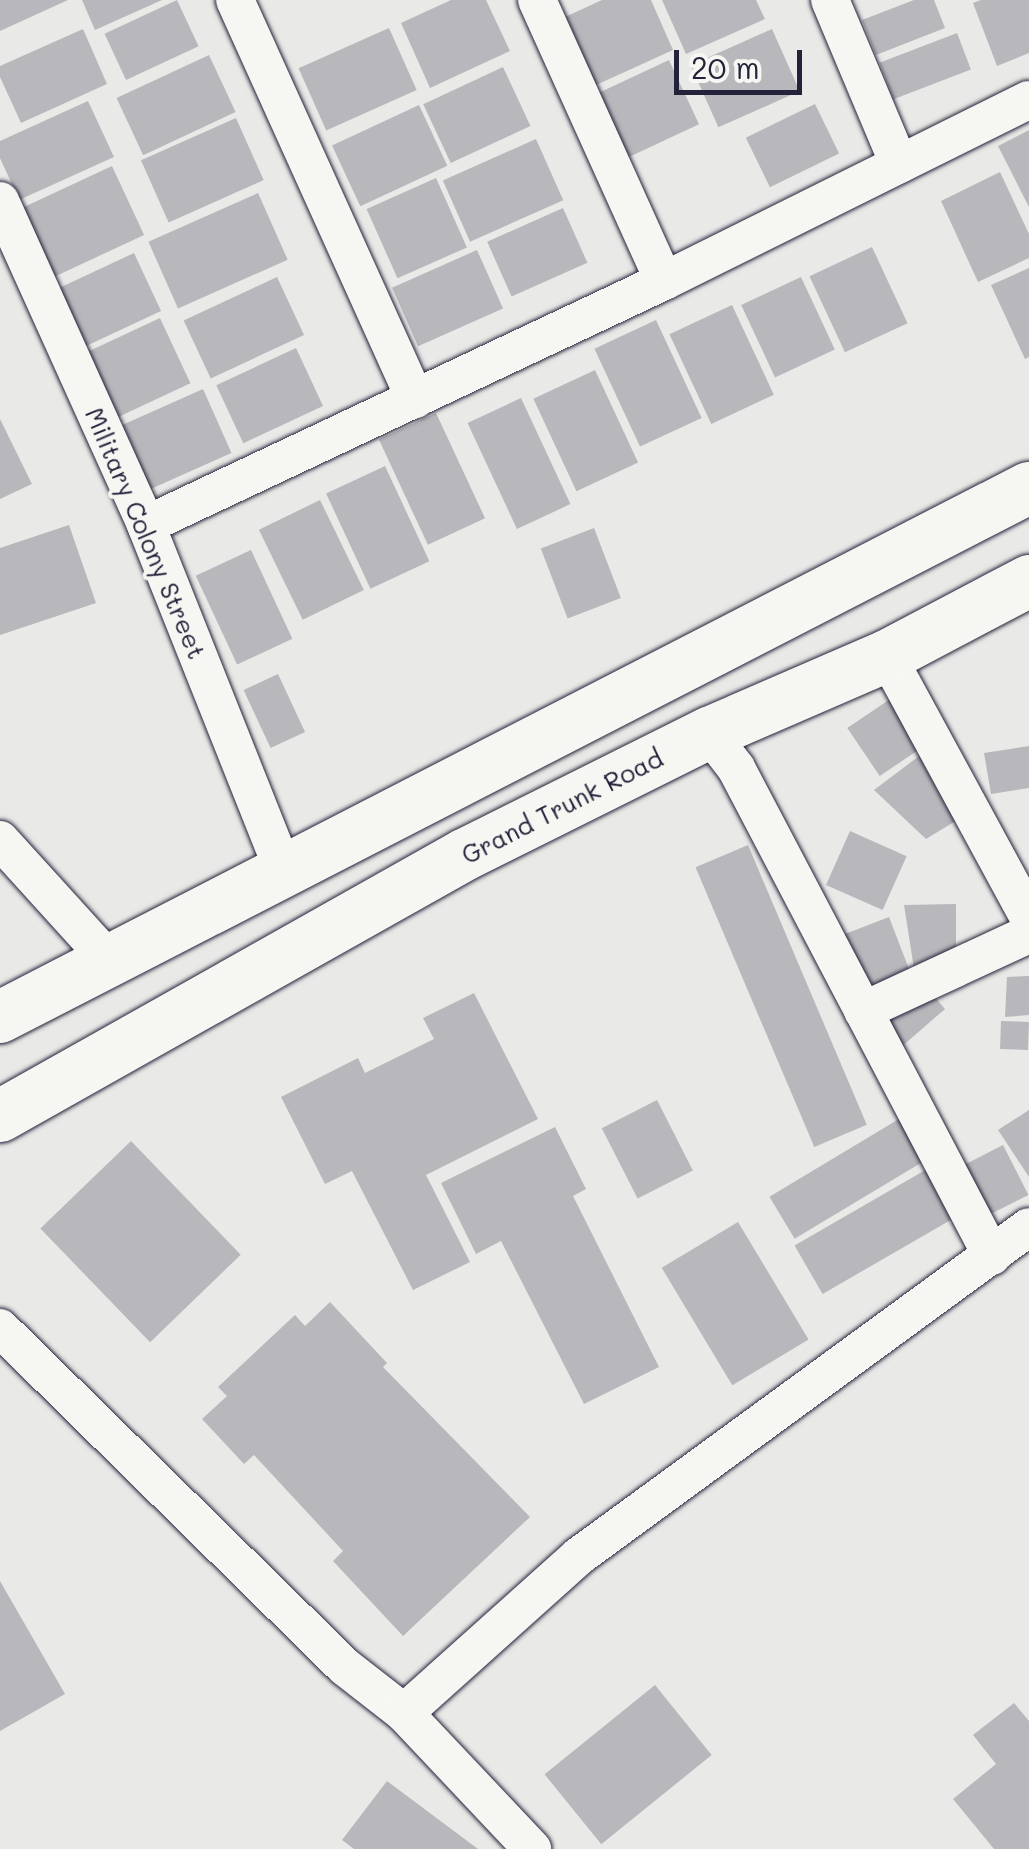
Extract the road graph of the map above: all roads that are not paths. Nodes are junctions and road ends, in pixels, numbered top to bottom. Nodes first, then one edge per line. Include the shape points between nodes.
1 (235, 0) edge
2 (538, 0) edge
3 (830, 0) edge
4 (1029, 100) edge
5 (899, 164) junction
6 (0, 201) edge
7 (664, 281) junction
8 (415, 399) junction
9 (1029, 488) edge
10 (146, 525) junction
11 (1029, 582) edge
12 (887, 656) junction
13 (708, 733) junction
14 (0, 840) edge
15 (283, 869) junction
16 (1029, 918) edge
17 (1029, 934) edge
18 (108, 959) junction
19 (863, 1011) junction
20 (0, 1017) edge
21 (0, 1116) edge
22 (1029, 1227) edge
23 (992, 1256) junction
24 (0, 1328) edge
25 (404, 1713) junction
26 (532, 1849) edge

1 - 8 street
2 - 7 street
3 - 5 street
4 - 5 street
5 - 7 street
6 - 10 street, Military Colony Street
7 - 8 street
8 - 10 street
9 - 15 main road
10 - 15 street, Military Colony Street
11 - 12 main road, Grand Trunk Road
12 - 13 main road, Grand Trunk Road
12 - 16 street
13 - 19 street via 736,768
13 - 21 main road, Grand Trunk Road via 464,855
14 - 18 street
15 - 18 main road
17 - 19 street
18 - 20 main road
19 - 23 street
22 - 23 street
23 - 25 street via 580,1556
24 - 25 street via 346,1667
25 - 26 street

